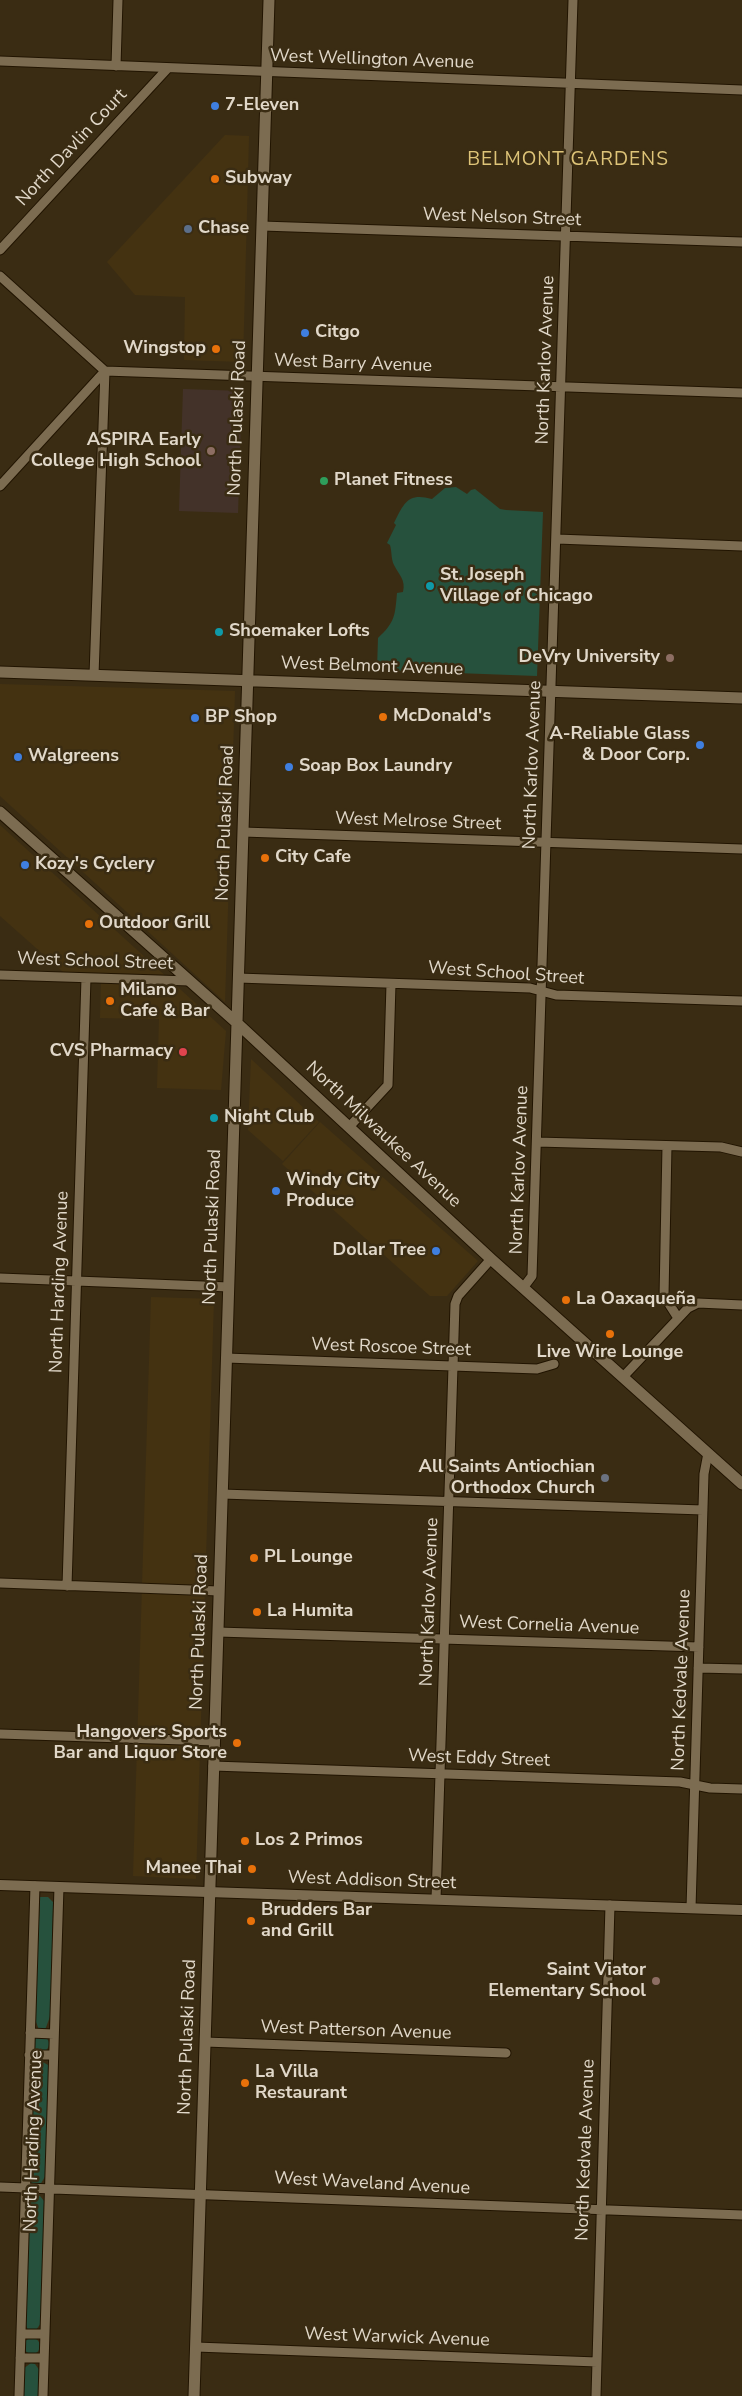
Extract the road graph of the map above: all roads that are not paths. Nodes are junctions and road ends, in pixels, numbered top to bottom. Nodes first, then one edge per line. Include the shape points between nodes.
1 (118, 0) edge
2 (269, 0) edge
3 (573, 0) edge
4 (0, 62) edge
5 (116, 66) junction
6 (168, 68) junction
7 (267, 72) junction
8 (571, 83) junction
9 (742, 90) edge
10 (262, 226) junction
11 (566, 236) junction
12 (742, 242) edge
13 (0, 250) edge
14 (0, 276) edge
15 (105, 371) junction
16 (257, 377) junction
17 (562, 388) junction
18 (742, 394) edge
19 (0, 486) edge
20 (557, 539) junction
21 (742, 546) edge
22 (0, 672) edge
23 (94, 675) junction
24 (247, 680) junction
25 (552, 692) junction
26 (742, 698) edge
27 (0, 812) edge
28 (243, 832) junction
29 (547, 842) junction
30 (742, 849) edge
31 (0, 975) edge
32 (86, 978) junction
33 (238, 978) junction
34 (190, 982) junction
35 (391, 984) junction
36 (542, 991) junction
37 (742, 1001) edge
38 (237, 1023) junction
39 (350, 1126) junction
40 (537, 1142) junction
41 (667, 1146) junction
42 (742, 1152) edge
43 (491, 1259) junction
44 (0, 1278) edge
45 (77, 1281) junction
46 (228, 1287) junction
47 (523, 1288) junction
48 (742, 1305) edge
49 (678, 1318) junction
50 (226, 1358) junction
51 (554, 1364) dead end
52 (453, 1367) junction
53 (623, 1377) junction
54 (708, 1453) junction
55 (742, 1484) edge
56 (222, 1494) junction
57 (449, 1502) junction
58 (703, 1510) junction
59 (0, 1583) edge
60 (67, 1586) junction
61 (219, 1591) junction
62 (218, 1632) junction
63 (446, 1640) junction
64 (699, 1646) junction
65 (698, 1668) junction
66 (742, 1669) edge
67 (0, 1734) edge
68 (214, 1741) junction
69 (214, 1766) junction
70 (440, 1774) junction
71 (695, 1785) junction
72 (742, 1789) edge
73 (0, 1885) edge
74 (35, 1886) junction
75 (58, 1887) junction
76 (210, 1892) junction
77 (436, 1900) junction
78 (610, 1905) junction
79 (691, 1908) junction
80 (742, 1910) edge
81 (30, 2033) junction
82 (54, 2034) junction
83 (205, 2042) junction
84 (506, 2053) dead end
85 (29, 2055) junction
86 (53, 2055) junction
87 (0, 2187) edge
88 (25, 2188) junction
89 (49, 2188) junction
90 (200, 2193) junction
91 (601, 2211) junction
92 (742, 2215) edge
93 (21, 2334) junction
94 (45, 2334) junction
95 (196, 2347) junction
96 (20, 2358) junction
97 (44, 2358) junction
98 (597, 2362) junction
99 (19, 2396) edge
100 (43, 2396) edge
101 (194, 2396) edge
102 (596, 2396) edge

1 - 5 street
2 - 7 main road, North Pulaski Road
3 - 8 street, North Karlov Avenue
4 - 5 street, West Wellington Avenue
5 - 6 street, West Wellington Avenue
6 - 7 street, West Wellington Avenue
6 - 13 street, North Davlin Court
7 - 8 street, West Wellington Avenue
7 - 10 main road, North Pulaski Road
8 - 9 street, West Wellington Avenue
8 - 11 street, North Karlov Avenue
10 - 11 street, West Nelson Street
10 - 16 main road, North Pulaski Road
11 - 12 street, West Nelson Street
11 - 17 street, North Karlov Avenue
14 - 15 street
15 - 16 street, West Barry Avenue
15 - 19 street
15 - 23 street
16 - 17 street, West Barry Avenue
16 - 24 main road, North Pulaski Road
17 - 18 street, West Barry Avenue
17 - 20 street, North Karlov Avenue
20 - 21 street
20 - 25 street, North Karlov Avenue
22 - 23 main road, West Belmont Avenue
23 - 24 main road, West Belmont Avenue
24 - 25 main road, West Belmont Avenue
24 - 28 main road, North Pulaski Road
25 - 26 main road, West Belmont Avenue
25 - 29 street, North Karlov Avenue
27 - 34 main road, North Milwaukee Avenue
28 - 29 street, West Melrose Street
28 - 33 main road, North Pulaski Road
29 - 30 street, West Melrose Street
29 - 36 street, North Karlov Avenue
31 - 32 street, West School Street
32 - 34 street, West School Street
32 - 45 street, North Harding Avenue
33 - 35 street, West School Street
33 - 38 main road, North Pulaski Road
34 - 38 main road, North Milwaukee Avenue
35 - 36 street, West School Street
35 - 39 street via 388,1085
36 - 37 street, West School Street
36 - 40 street, North Karlov Avenue
38 - 39 main road, North Milwaukee Avenue
38 - 46 main road, North Pulaski Road
39 - 43 main road, North Milwaukee Avenue
40 - 41 street
40 - 47 street, North Karlov Avenue via 532,1276
41 - 42 street
41 - 49 street via 664,1296
43 - 47 main road, North Milwaukee Avenue
43 - 52 street, North Karlov Avenue via 458,1296 455,1304
44 - 45 street
45 - 46 street
45 - 60 street, North Harding Avenue
46 - 50 main road, North Pulaski Road
47 - 53 main road, North Milwaukee Avenue
48 - 49 street via 698,1304
49 - 53 street
50 - 52 street, West Roscoe Street
50 - 56 main road, North Pulaski Road
51 - 52 street, West Roscoe Street via 536,1369
52 - 57 street, North Karlov Avenue
53 - 54 main road, North Milwaukee Avenue
54 - 55 main road, North Milwaukee Avenue
54 - 58 street, North Kedvale Avenue
56 - 57 street
56 - 61 main road, North Pulaski Road
57 - 58 street
57 - 63 street, North Karlov Avenue
58 - 64 street, North Kedvale Avenue
59 - 60 street
60 - 61 street
61 - 62 main road, North Pulaski Road
62 - 63 street, West Cornelia Avenue
62 - 68 main road, North Pulaski Road
63 - 64 street, West Cornelia Avenue
63 - 70 street, North Karlov Avenue
64 - 65 street, North Kedvale Avenue
65 - 66 street
65 - 71 street, North Kedvale Avenue
67 - 68 street
68 - 69 main road, North Pulaski Road
69 - 70 street, West Eddy Street
69 - 76 main road, North Pulaski Road
70 - 71 street, West Eddy Street
70 - 77 street, North Karlov Avenue
71 - 72 street, West Eddy Street
71 - 79 street, North Kedvale Avenue
73 - 74 street, West Addison Street
74 - 75 street, West Addison Street
74 - 81 street, North Harding Avenue
75 - 76 street, West Addison Street
75 - 82 street, North Harding Avenue
76 - 77 street, West Addison Street
76 - 83 main road, North Pulaski Road
77 - 78 street, West Addison Street
78 - 79 street, West Addison Street
78 - 91 street, North Kedvale Avenue
79 - 80 street, West Addison Street
81 - 82 street
81 - 85 street, North Harding Avenue
82 - 86 street, North Harding Avenue
83 - 84 street, West Patterson Avenue
83 - 90 main road, North Pulaski Road
85 - 86 street
85 - 88 street, North Harding Avenue
86 - 89 street, North Harding Avenue
87 - 88 street, West Waveland Avenue
88 - 89 street, West Waveland Avenue
88 - 93 street, North Harding Avenue
89 - 90 street, West Waveland Avenue
89 - 94 street, North Harding Avenue
90 - 91 street, West Waveland Avenue
90 - 95 main road, North Pulaski Road
91 - 92 street, West Waveland Avenue
91 - 98 street, North Kedvale Avenue
93 - 94 street
93 - 96 street, North Harding Avenue
94 - 97 street, North Harding Avenue
95 - 98 street, West Warwick Avenue
95 - 101 main road, North Pulaski Road
96 - 97 street
96 - 99 street, North Harding Avenue
97 - 100 street, North Harding Avenue
98 - 102 street, North Kedvale Avenue

